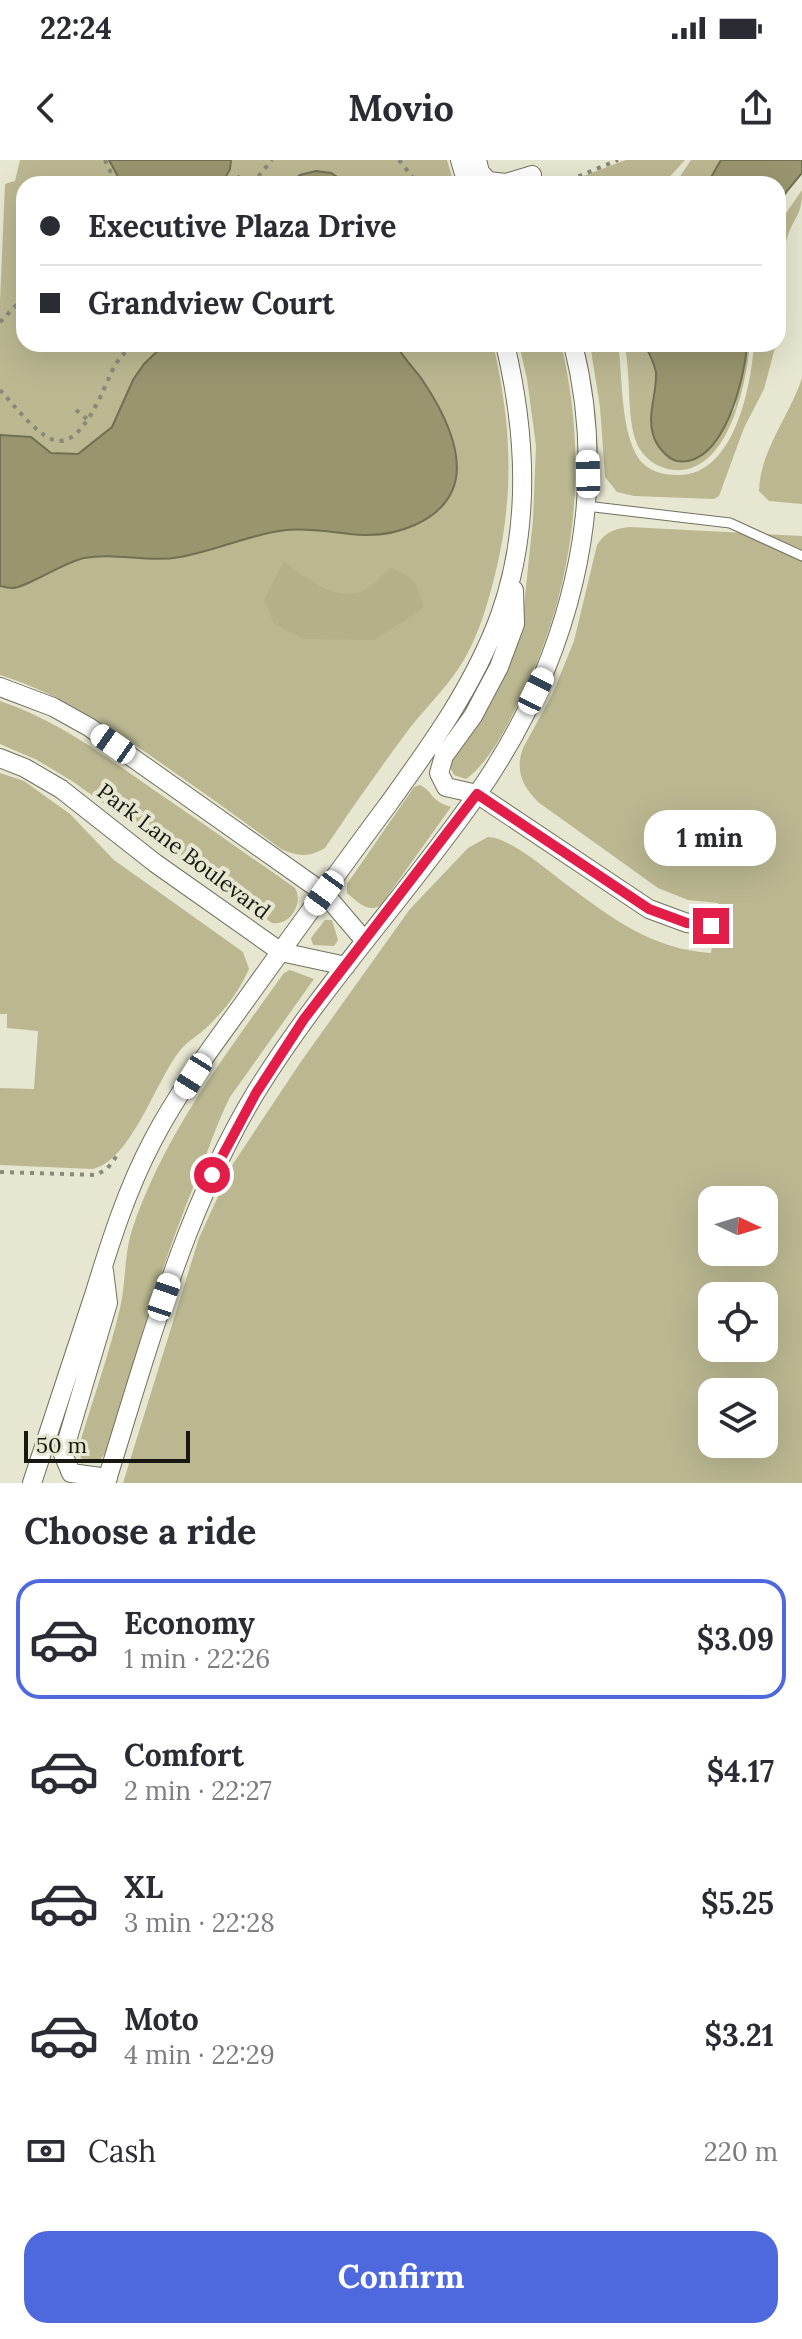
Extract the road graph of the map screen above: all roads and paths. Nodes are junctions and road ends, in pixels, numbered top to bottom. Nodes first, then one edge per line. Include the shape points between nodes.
1 (272, 160) edge
2 (399, 160) edge
3 (618, 160) edge
4 (259, 176) edge
5 (412, 176) edge
6 (579, 176) edge
7 (16, 305) edge
8 (0, 322) edge
9 (127, 352) edge
10 (507, 352) edge
11 (575, 352) edge
12 (0, 390) edge
13 (76, 410) dead end
14 (87, 419) junction
15 (586, 506) junction
16 (802, 556) edge
17 (513, 567) junction
18 (0, 687) edge
19 (0, 758) edge
20 (477, 794) junction
21 (324, 893) junction
22 (711, 926) dead end
23 (365, 941) junction
24 (281, 952) junction
25 (346, 966) junction
26 (119, 1153) dead end
27 (0, 1172) edge
28 (103, 1264) junction
29 (107, 1481) edge
30 (32, 1483) edge

1 - 4 path
2 - 5 path
3 - 6 path
7 - 8 path
9 - 14 path
10 - 17 street via 521,433
11 - 15 street via 588,438
12 - 14 path via 53,440 72,437
13 - 14 path
15 - 16 lane via 730,523
15 - 20 street via 562,629 523,718
17 - 20 street via 515,624 499,667 444,756 439,773 446,787
17 - 21 street via 501,612 471,682
18 - 21 street, Park Lane Boulevard via 89,727
19 - 24 street, Park Lane Boulevard via 61,789
20 - 22 street via 649,909
20 - 23 street
21 - 23 street, Park Lane Boulevard
21 - 24 street
23 - 25 street
24 - 25 street, Park Lane Boulevard
24 - 28 street via 153,1139
25 - 29 street via 256,1093 190,1222
26 - 27 path via 96,1175
28 - 29 street via 108,1303 63,1454 71,1473
28 - 30 street

